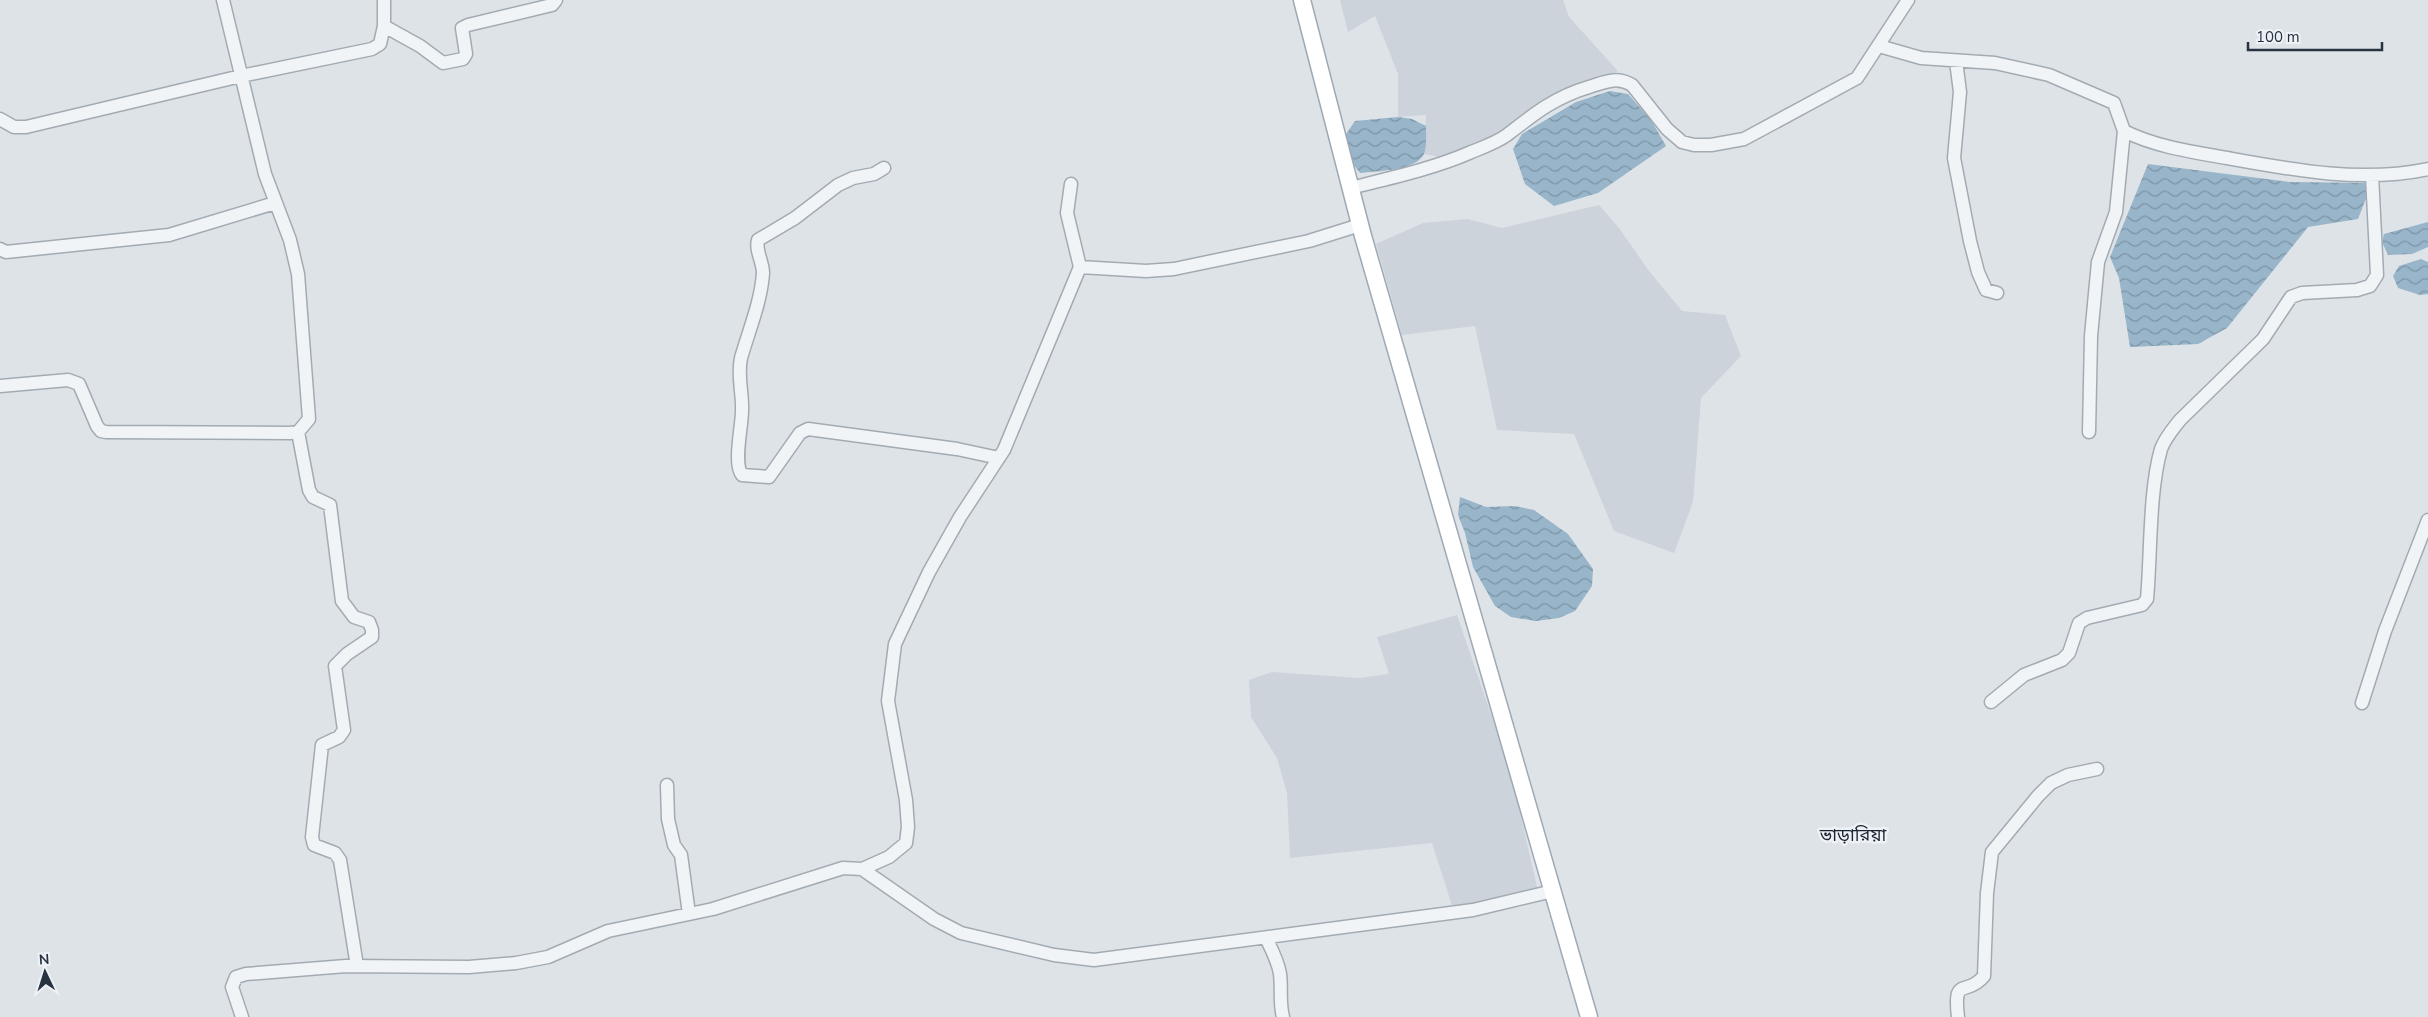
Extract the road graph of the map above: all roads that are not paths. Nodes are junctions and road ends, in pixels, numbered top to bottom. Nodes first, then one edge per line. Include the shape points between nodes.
1 (223, 0) edge
2 (384, 0) edge
3 (556, 0) edge
4 (1302, 0) edge
5 (1908, 0) edge
6 (384, 26) junction
7 (1879, 46) junction
8 (1956, 61) junction
9 (241, 76) junction
10 (0, 119) edge
11 (2124, 131) junction
12 (884, 168) dead end
13 (2428, 169) edge
14 (2372, 175) junction
15 (1070, 184) dead end
16 (1351, 188) junction
17 (275, 203) junction
18 (1360, 225) junction
19 (0, 249) edge
20 (1080, 267) junction
21 (1997, 294) dead end
22 (0, 386) edge
23 (298, 432) junction
24 (2089, 432) dead end
25 (999, 458) junction
26 (2428, 520) edge
27 (1991, 702) dead end
28 (2362, 703) dead end
29 (2098, 769) dead end
30 (667, 785) dead end
31 (862, 869) junction
32 (1553, 890) junction
33 (689, 914) junction
34 (1266, 938) junction
35 (357, 966) junction
36 (242, 1017) edge
37 (1283, 1017) edge
38 (1589, 1017) edge
39 (1958, 1017) edge

1 - 9 street
2 - 6 street
3 - 6 street via 552,5 462,28 466,54 463,59 450,62 443,63
4 - 16 main road
5 - 7 street
6 - 9 street via 380,44 372,49
7 - 8 street via 1921,58
7 - 16 street via 1857,78 1744,139 1711,145 1682,142 1667,129 1632,85 1625,81 1607,80 1574,91 1517,125 1506,136 1467,154
8 - 11 street via 1995,63 2057,78 2114,103
8 - 21 street via 1960,92 1954,158 1978,272 1986,290
9 - 10 street via 26,127 14,127
9 - 17 street
11 - 14 street via 2141,140 2207,155 2298,171
11 - 24 street via 2116,212 2098,262 2091,336
12 - 25 street via 838,184 795,218 758,240 763,272 741,359 738,469 742,474 769,477 800,433 808,429 957,449
13 - 14 street
14 - 27 street via 2377,275 2370,286 2291,297 2263,339 2170,433 2162,449 2154,498 2147,599 2142,605 2087,618 2079,623 2069,653 2062,660 2024,675
15 - 20 street via 1067,213
16 - 18 main road
17 - 19 street via 170,236 6,252
17 - 23 street via 290,240 298,274 309,419
18 - 20 street via 1309,241 1174,270
18 - 32 main road
20 - 25 street
22 - 23 street via 68,380 79,384 101,431
23 - 35 street via 309,490 313,497 330,505 342,601 354,617 369,622 372,630 372,637 335,666 344,730 339,737 322,745 312,837 314,845 335,853 340,860
25 - 31 street via 955,525 895,644 888,701 906,800 906,843 889,858
26 - 28 street via 2385,631
29 - 39 street via 2068,775 2051,783 1992,852 1984,976 1958,990
30 - 33 street via 668,819 672,839 681,855
31 - 33 street via 829,871
31 - 34 street via 947,928 1054,955 1094,960
32 - 34 street via 1473,910
32 - 38 main road
33 - 35 street via 608,931 548,957 516,963 469,967
34 - 37 street via 1280,974 1279,1003
35 - 36 street via 236,977 232,987

